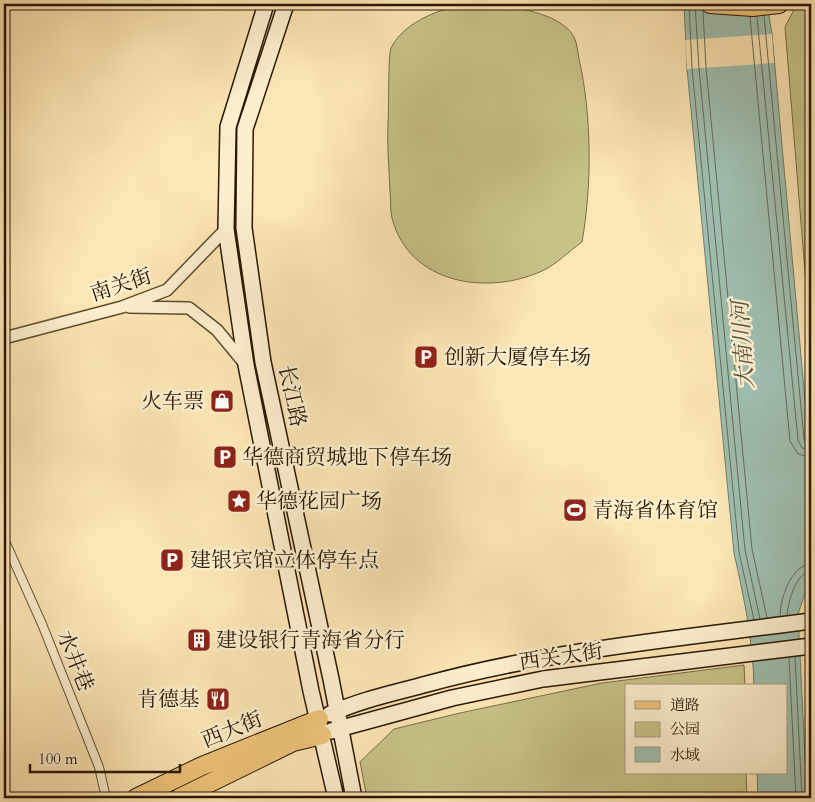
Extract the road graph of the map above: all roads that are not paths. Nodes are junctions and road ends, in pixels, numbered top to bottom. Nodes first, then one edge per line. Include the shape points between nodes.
1 (266, 4) edge
2 (286, 4) edge
3 (710, 4) edge
4 (779, 4) edge
5 (226, 229) junction
6 (122, 307) junction
7 (4, 338) edge
8 (246, 365) junction
9 (4, 539) edge
10 (811, 622) edge
11 (811, 646) edge
12 (336, 711) junction
13 (321, 727) junction
14 (340, 727) junction
15 (106, 798) edge
16 (136, 798) edge
17 (179, 798) edge
18 (336, 798) edge
19 (354, 798) edge

1 - 5 main road, 长江路 via 228,127
2 - 12 main road, 长江路 via 246,130 244,228 263,362
3 - 4 main road via 753,7
5 - 6 street, 南关街 via 167,290
5 - 8 main road, 长江路
6 - 7 street, 南关街
6 - 8 street via 189,308 217,330
8 - 13 main road, 长江路
9 - 15 street, 水井巷 via 99,767
10 - 12 main road via 583,652 472,672 354,703
11 - 14 main road, 西关大街 via 543,679
12 - 13 main road
12 - 14 main road, 长江路
13 - 14 main road, 西关大街
13 - 16 main road, 西大街 via 202,766
13 - 17 main road, 西大街
13 - 18 main road, 长江路
14 - 19 main road, 长江路

